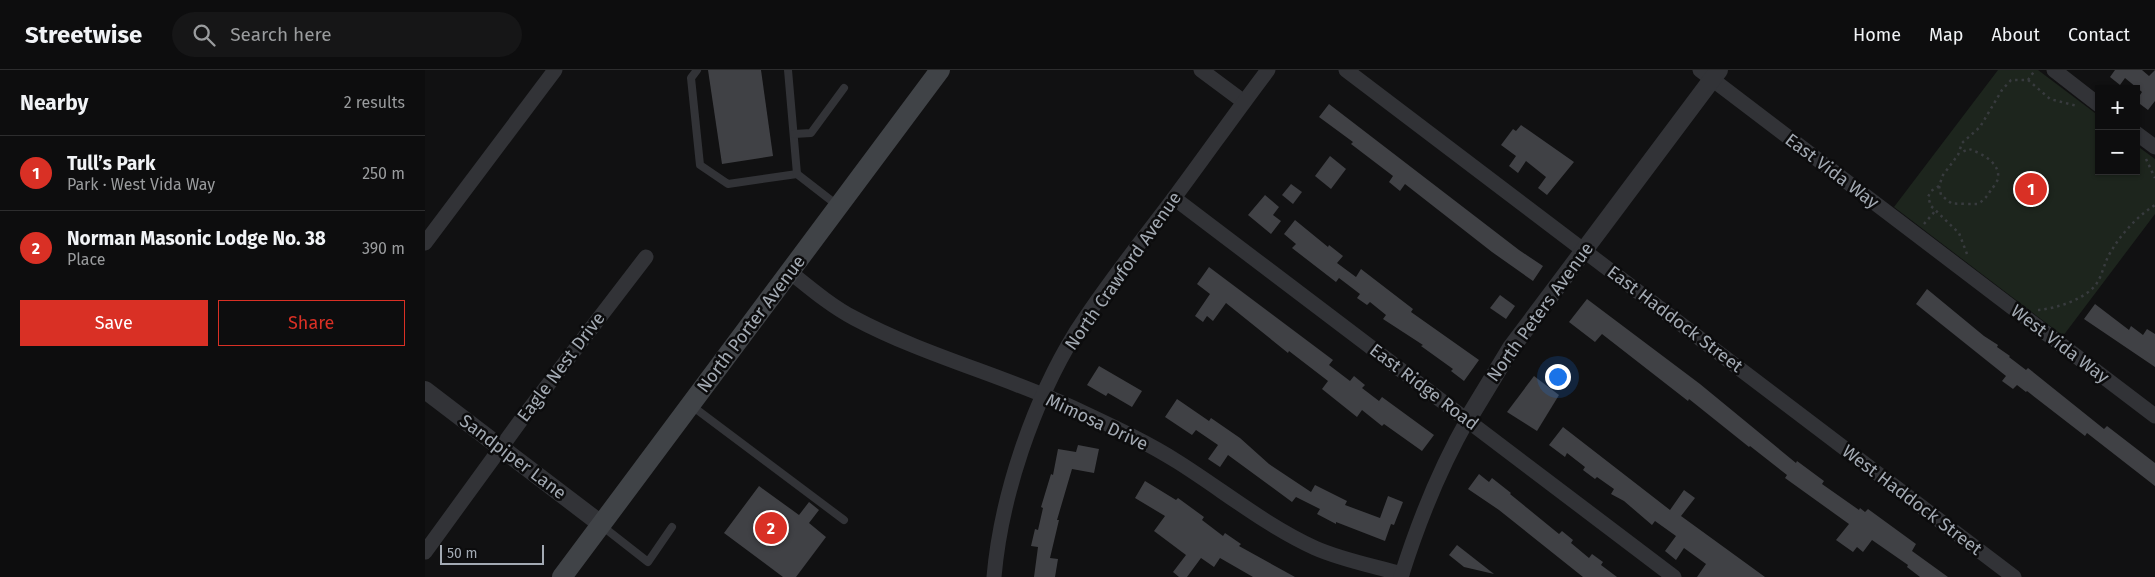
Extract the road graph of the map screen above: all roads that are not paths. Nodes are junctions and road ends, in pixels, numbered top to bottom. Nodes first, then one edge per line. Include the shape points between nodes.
1 (555, 70) edge
2 (697, 70) edge
3 (788, 70) edge
4 (940, 70) edge
5 (1201, 70) edge
6 (1268, 70) edge
7 (1346, 70) edge
8 (2054, 70) edge
9 (1710, 73) edge
10 (844, 88) dead end
11 (1244, 102) junction
12 (2095, 102) edge
13 (794, 134) junction
14 (2140, 138) edge
15 (2150, 152) edge
16 (797, 174) junction
17 (1174, 198) junction
18 (838, 206) junction
19 (425, 243) edge
20 (1584, 250) junction
21 (646, 257) dead end
22 (1967, 265) joint
23 (790, 272) junction
24 (425, 390) edge
25 (1044, 396) junction
26 (691, 404) junction
27 (2155, 416) edge
28 (1468, 419) junction
29 (1835, 442) joint
30 (502, 448) junction
31 (844, 520) dead end
32 (601, 524) junction
33 (672, 527) dead end
34 (425, 552) edge
35 (1402, 575) edge
36 (562, 577) edge
37 (993, 577) edge
38 (1673, 577) edge
39 (2014, 577) edge

1 - 19 street
2 - 16 lane via 691,78 701,165 728,184
3 - 13 lane
4 - 18 main road, North Porter Avenue
5 - 11 street
6 - 11 street, North Crawford Avenue
7 - 20 street, East Haddock Street
8 - 12 street
9 - 20 street, North Peters Avenue
9 - 22 street, East Vida Way
10 - 13 lane via 811,133
11 - 17 street, North Crawford Avenue
13 - 16 lane
14 - 15 street
16 - 18 lane
17 - 25 street, North Crawford Avenue via 1076,333
17 - 28 street, East Ridge Road
18 - 23 main road, North Porter Avenue
20 - 28 street, North Peters Avenue via 1511,348
20 - 29 street, East Haddock Street
21 - 30 street, Eagle Nest Drive
22 - 27 street, West Vida Way
23 - 25 street, Mimosa Drive via 836,307 871,327
23 - 26 main road, North Porter Avenue
24 - 30 street, Sandpiper Lane
25 - 35 street, Mimosa Drive via 1083,412 1177,461 1292,537 1318,549
25 - 37 street, North Crawford Avenue via 1009,491
26 - 31 lane
26 - 32 main road, North Porter Avenue
28 - 35 street, North Peters Avenue via 1425,510
28 - 38 street, East Ridge Road
29 - 39 street, West Haddock Street
30 - 32 street, Sandpiper Lane
30 - 34 street, Eagle Nest Drive
32 - 33 lane via 648,562
32 - 36 main road, North Porter Avenue

